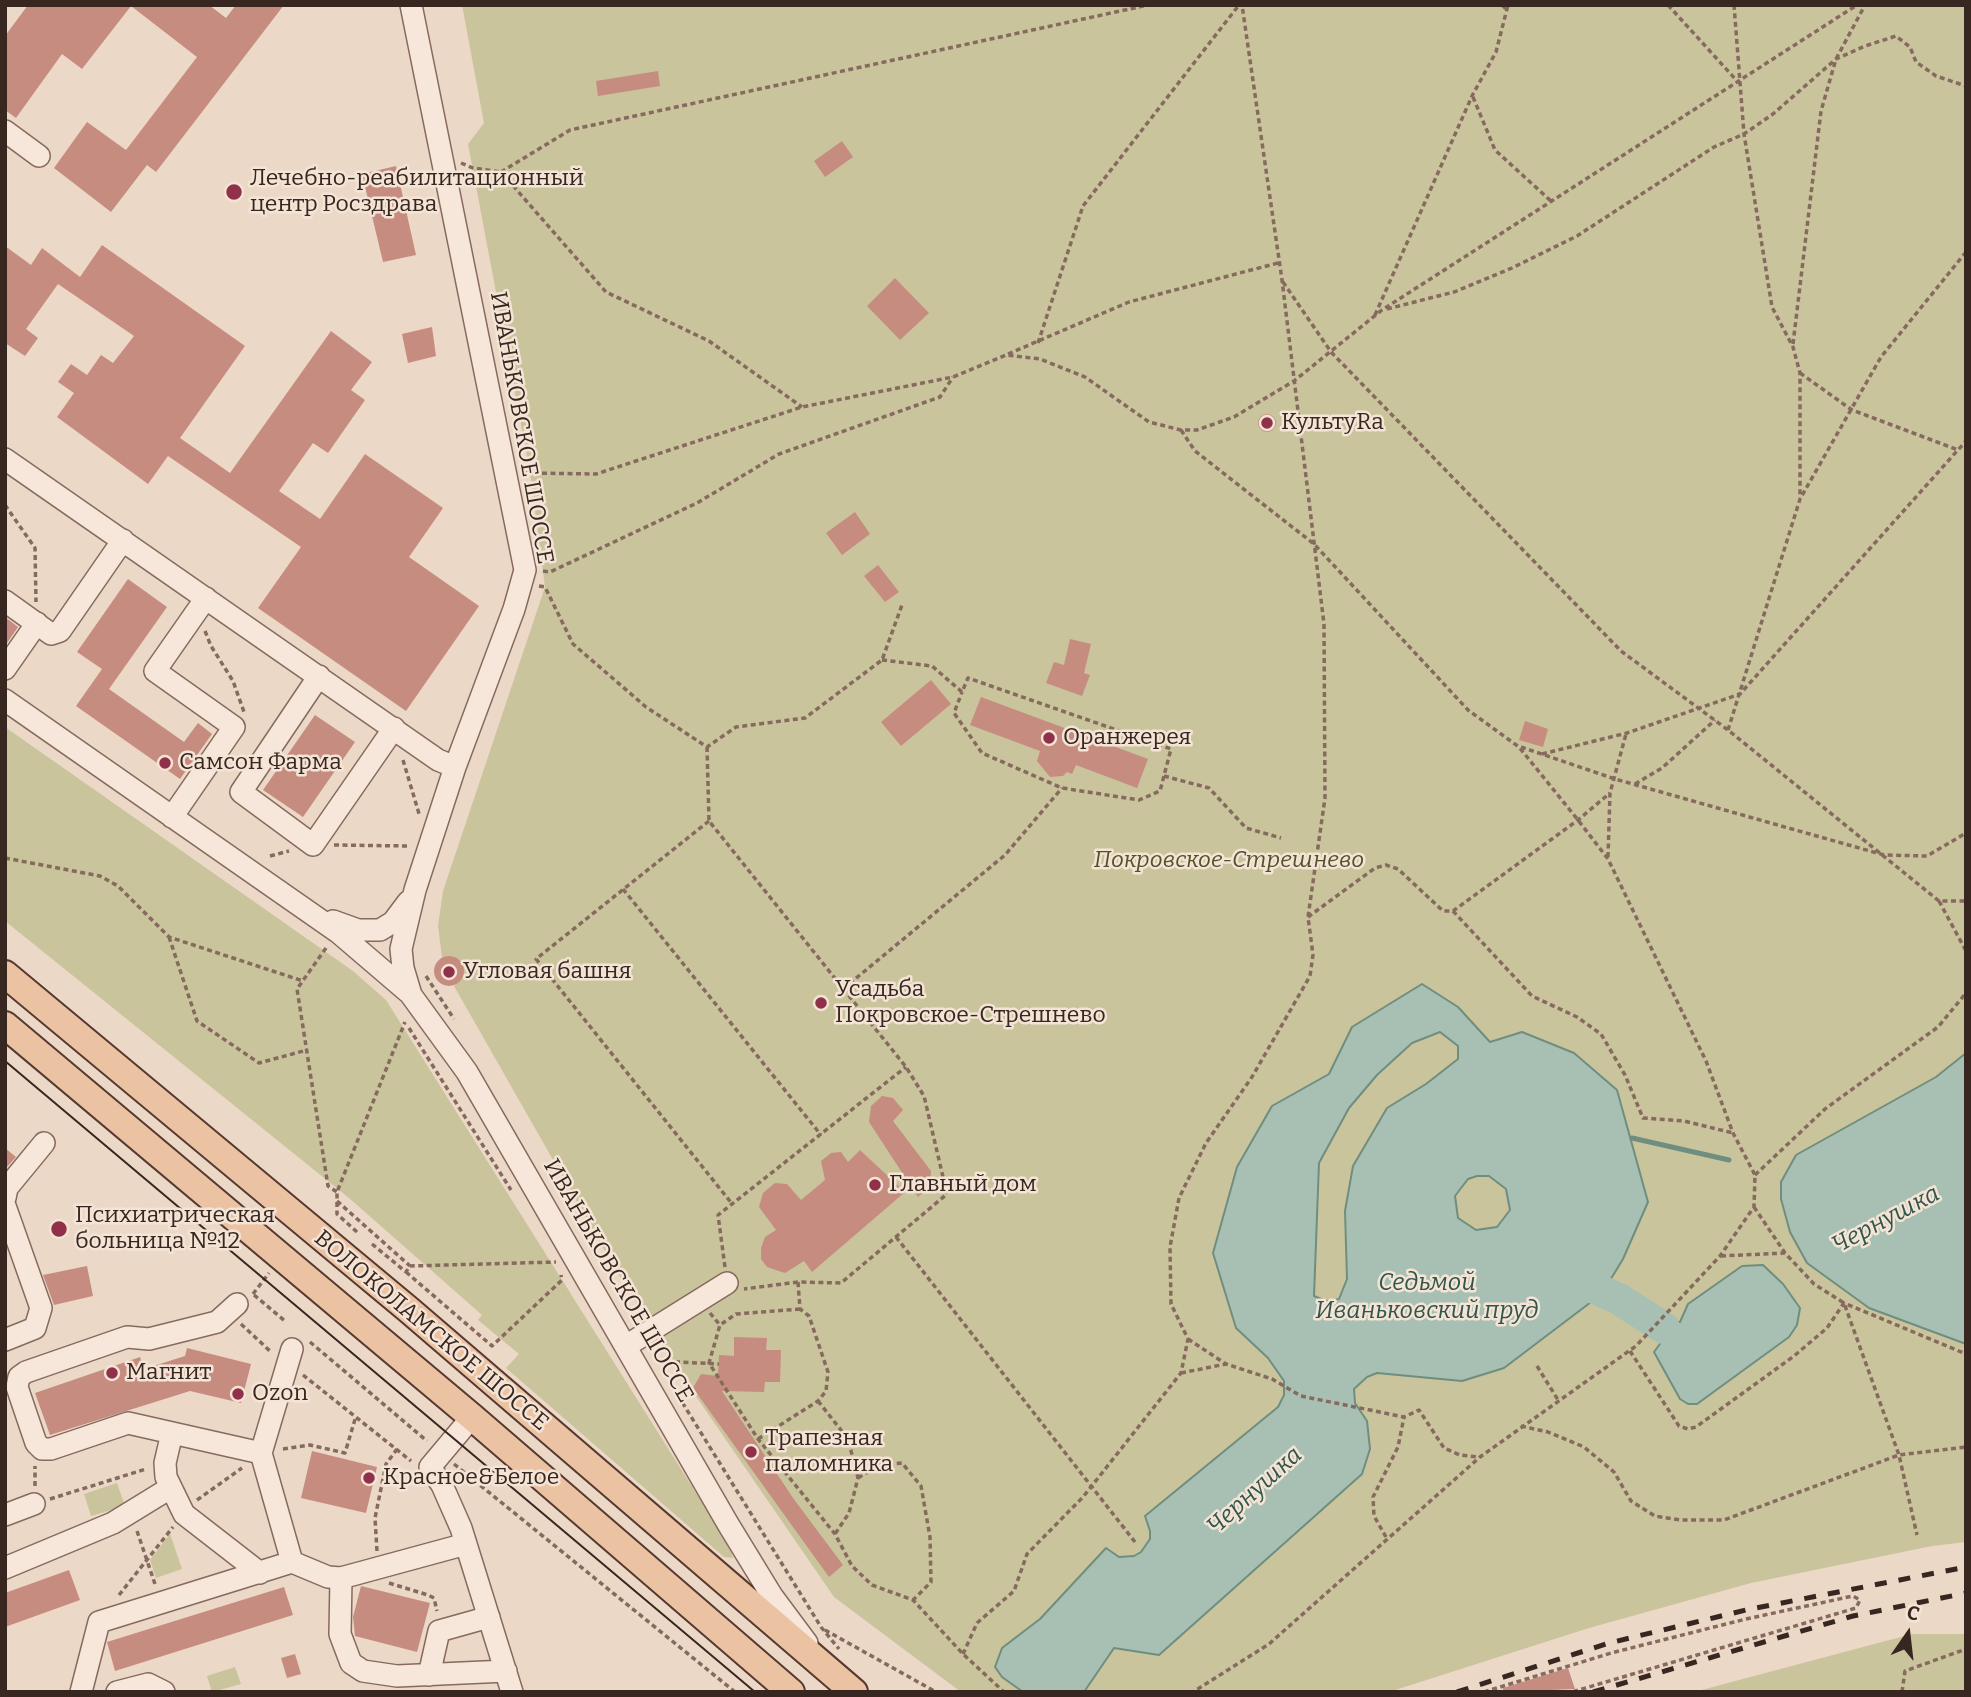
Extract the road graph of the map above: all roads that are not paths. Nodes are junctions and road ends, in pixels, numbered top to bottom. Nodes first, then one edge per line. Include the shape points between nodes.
1 (411, 5) edge
2 (5, 131) edge
3 (39, 156) dead end
4 (8, 467) edge
5 (123, 540) junction
6 (5, 601) edge
7 (201, 603) junction
8 (37, 623) junction
9 (5, 669) edge
10 (319, 676) junction
11 (5, 700) edge
12 (394, 728) junction
13 (455, 767) junction
14 (172, 817) junction
15 (415, 890) junction
16 (296, 903) junction
17 (5, 974) edge
18 (411, 995) junction
19 (5, 1026) edge
20 (44, 1143) dead end
21 (5, 1198) edge
22 (5, 1206) edge
23 (727, 1283) road end
24 (245, 1299) road end
25 (5, 1340) edge
26 (626, 1346) junction
27 (289, 1357) road end
28 (472, 1417) junction
29 (172, 1433) junction
30 (261, 1453) junction
31 (170, 1488) junction
32 (34, 1504) road end
33 (5, 1515) edge
34 (466, 1544) junction
35 (292, 1562) junction
36 (5, 1568) edge
37 (260, 1573) junction
38 (341, 1578) junction
39 (489, 1617) junction
40 (429, 1675) junction
41 (509, 1686) edge
42 (848, 1687) edge
43 (88, 1690) edge
44 (117, 1692) edge
45 (164, 1692) edge
46 (791, 1692) edge

1 - 13 street, ИВАНЬКОВСКОЕ ШОССЕ via 525,570
2 - 3 street
4 - 5 street
5 - 7 street
5 - 8 street via 60,631 51,634
6 - 8 street
7 - 10 street
7 - 14 street via 155,671 234,727
8 - 9 street
10 - 12 street
10 - 12 street via 241,792 313,845
11 - 14 street
12 - 13 street
13 - 15 street, ИВАНЬКОВСКОЕ ШОССЕ
14 - 16 street
15 - 16 street, ИВАНЬКОВСКОЕ ШОССЕ via 393,922 371,932 344,926
15 - 18 street, ИВАНЬКОВСКОЕ ШОССЕ via 401,949
16 - 18 street via 366,954
17 - 42 main road, ВОЛОКОЛАМСКОЕ ШОССЕ via 409,1310
18 - 26 street, ИВАНЬКОВСКОЕ ШОССЕ via 467,1072
19 - 28 main road, ВОЛОКОЛАМСКОЕ ШОССЕ
20 - 21 street via 7,1188
22 - 25 street via 41,1308 35,1328
23 - 26 street
24 - 29 street via 217,1322 149,1339 127,1337 19,1377 17,1387 42,1449 128,1423
26 - 42 street, ИВАНЬКОВСКОЕ ШОССЕ via 772,1595 817,1656
27 - 30 street
28 - 34 street via 420,1464 442,1485
28 - 46 main road, ВОЛОКОЛАМСКОЕ ШОССЕ
29 - 30 street
29 - 31 street via 165,1463
30 - 35 street
31 - 36 street via 131,1512
31 - 37 street via 193,1524
32 - 33 street
34 - 38 street
34 - 39 street
35 - 37 street
35 - 38 street
37 - 43 street via 99,1622
38 - 40 street via 340,1634 351,1663 363,1671
39 - 40 street via 439,1631
39 - 41 street
40 - 41 street
44 - 45 street via 148,1684

